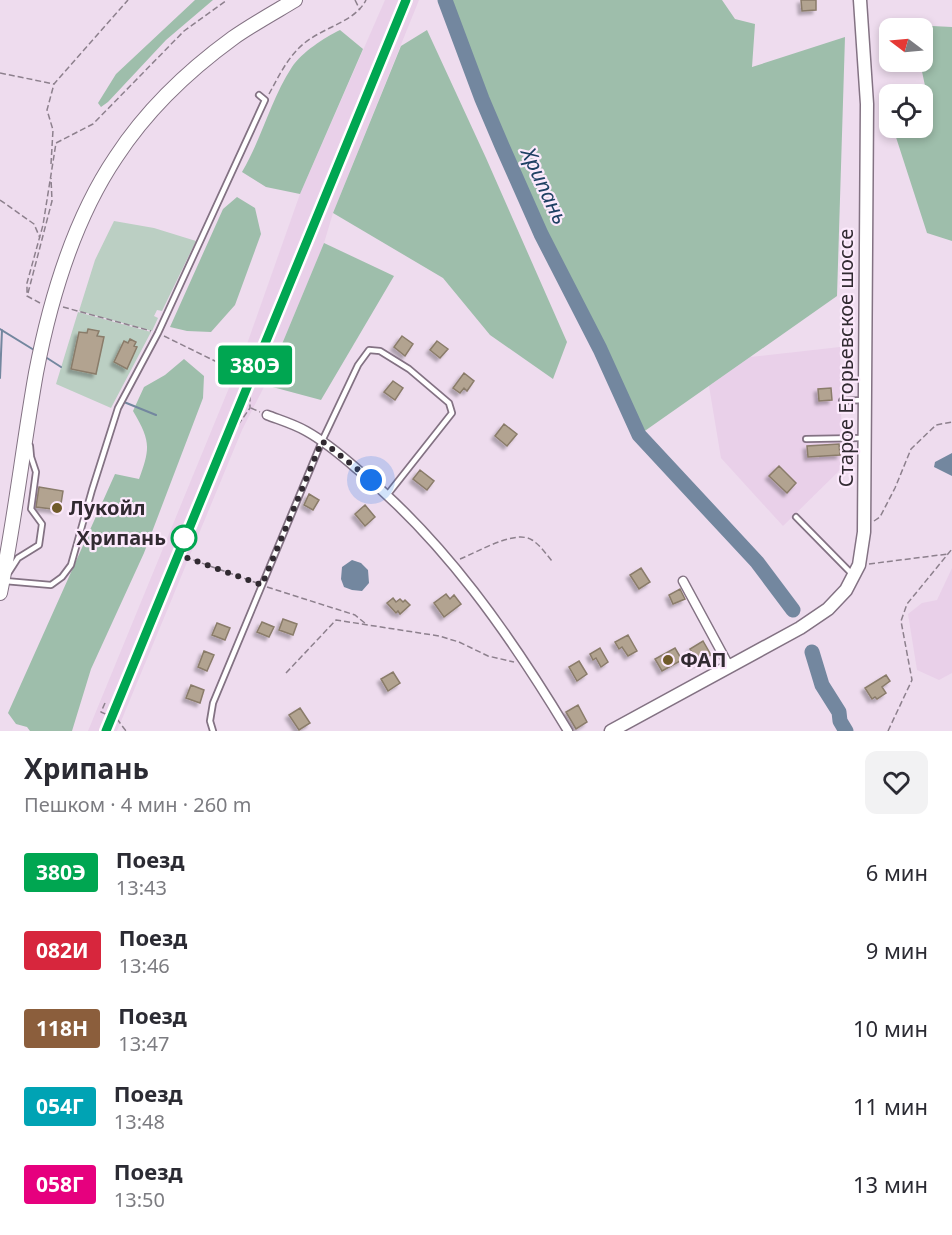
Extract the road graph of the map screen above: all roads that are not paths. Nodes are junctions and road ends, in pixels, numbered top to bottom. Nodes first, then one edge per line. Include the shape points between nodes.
1 (295, 0) edge
2 (860, 0) edge
3 (259, 94) dead end
4 (842, 400) dead end
5 (865, 400) junction
6 (267, 415) road end
7 (29, 419) junction
8 (865, 438) junction
9 (806, 439) dead end
10 (322, 441) junction
11 (388, 494) junction
12 (796, 517) dead end
13 (857, 571) junction
14 (683, 581) dead end
15 (1, 587) edge
16 (729, 666) junction
17 (213, 731) edge
18 (568, 731) edge
19 (610, 731) edge

1 - 7 main road via 234,37 187,76 115,157 91,201 58,283
2 - 5 main road, Старое Егорьевское шоссе via 867,104
3 - 15 lane via 265,100 158,333 118,408 71,565 51,585
4 - 5 lane
5 - 8 main road, Старое Егорьевское шоссе
6 - 10 street
7 - 15 main road
7 - 15 lane via 36,472 31,509 42,525 39,545 18,558
8 - 9 lane
8 - 13 main road, Старое Егорьевское шоссе via 864,525
10 - 11 street
10 - 11 lane via 369,350 380,351 408,369 449,403 452,413
10 - 17 lane via 213,703
11 - 18 street via 451,563 527,664
12 - 13 lane
13 - 16 main road via 828,609
14 - 16 street
16 - 19 main road

